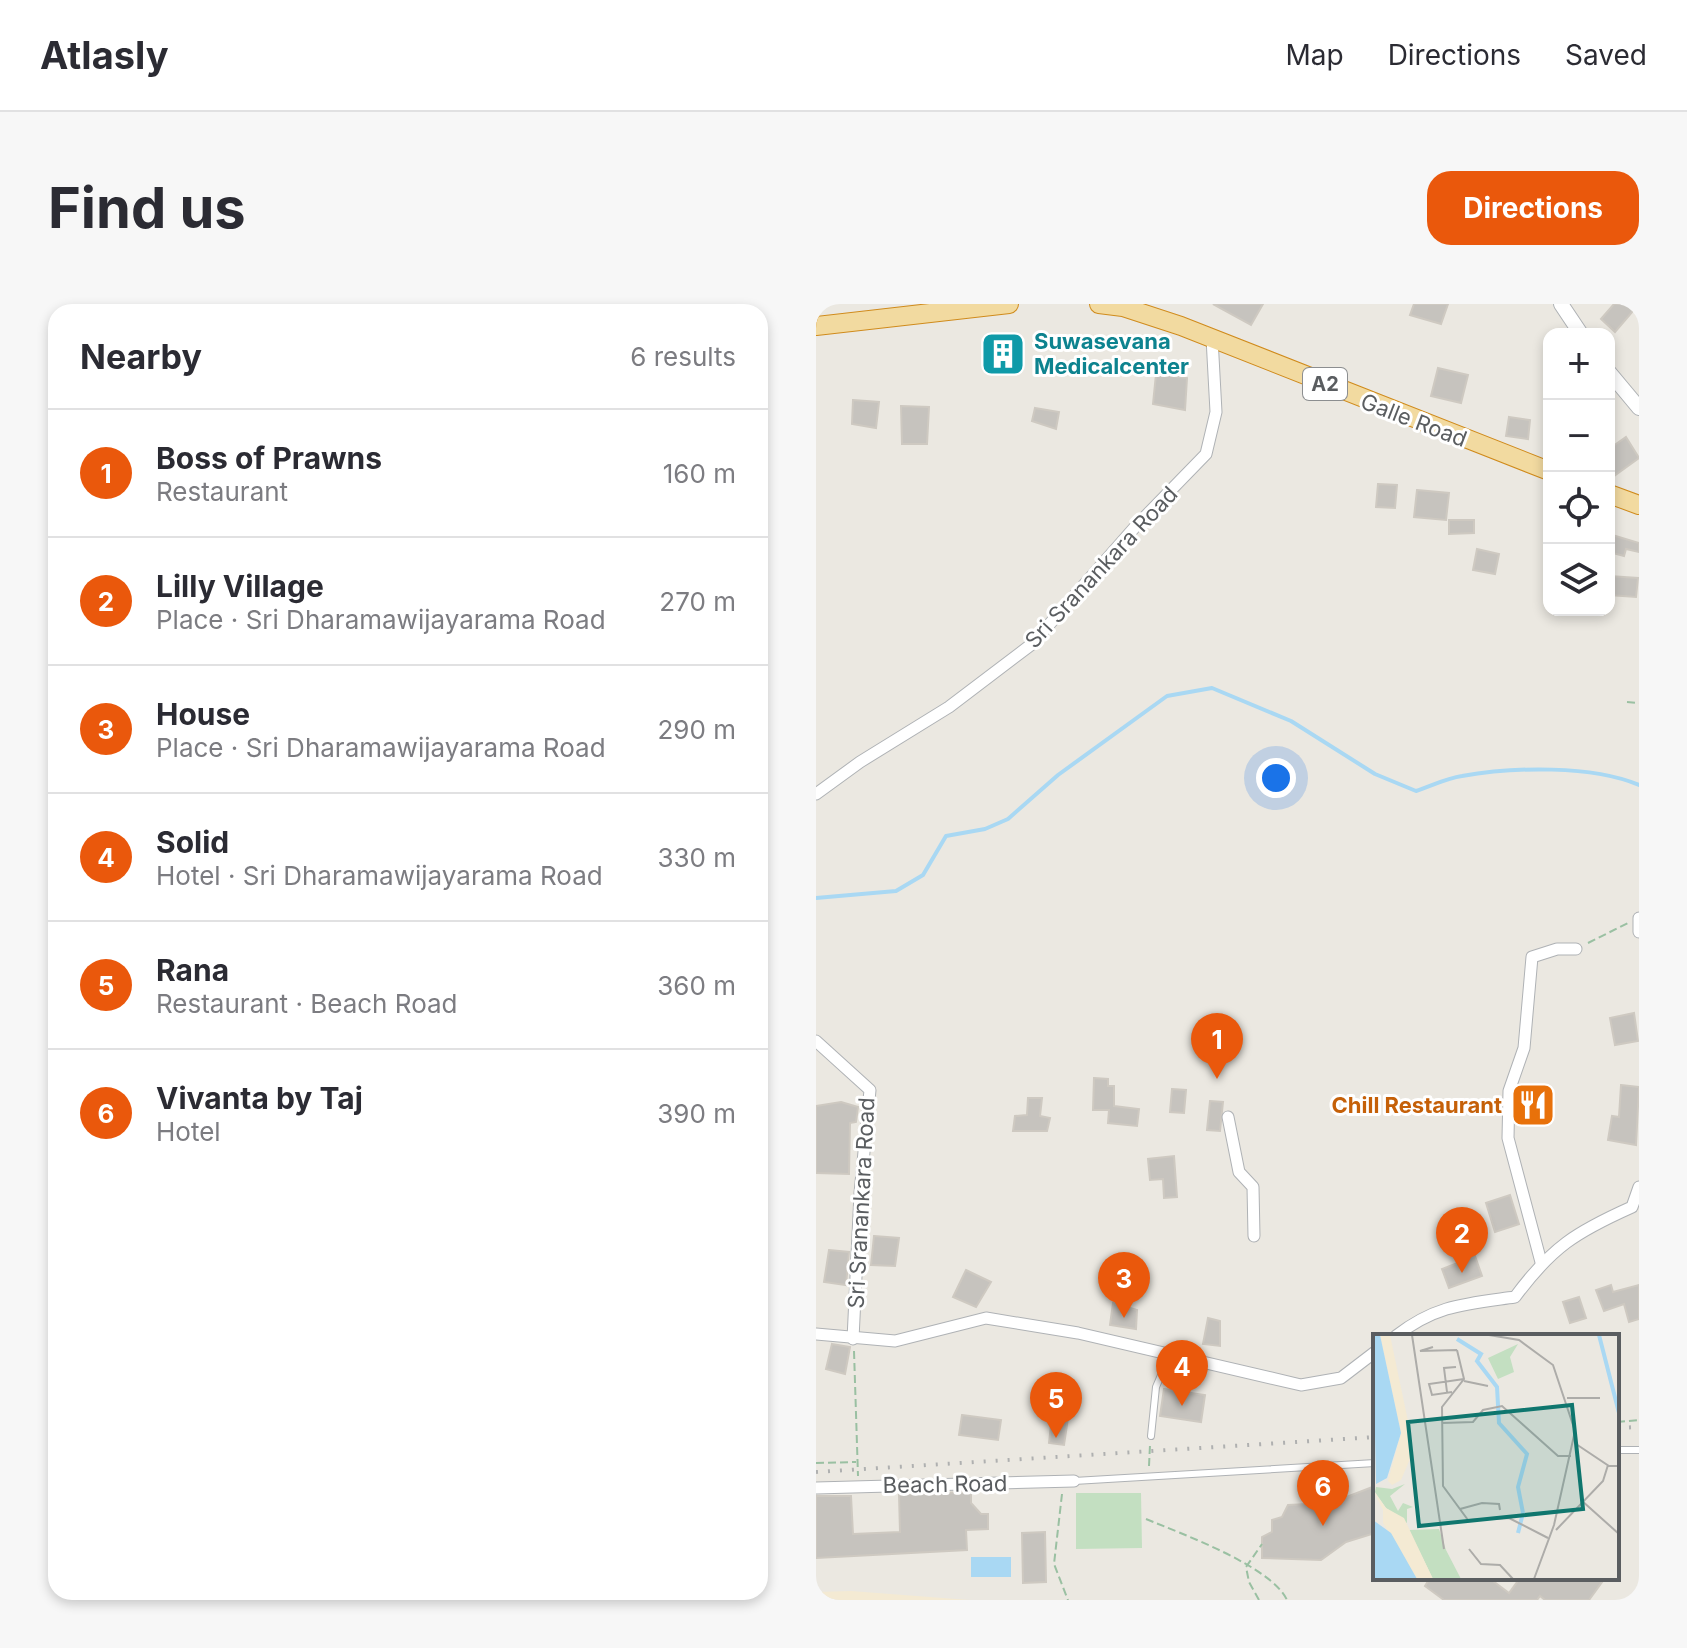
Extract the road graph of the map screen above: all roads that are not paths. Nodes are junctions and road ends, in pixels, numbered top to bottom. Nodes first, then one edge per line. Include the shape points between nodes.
1 (1009, 304) edge
2 (1099, 304) edge
3 (1565, 306) edge
4 (816, 326) edge
5 (1578, 328) edge
6 (1212, 338) junction
7 (1615, 379) edge
8 (1639, 408) edge
9 (1543, 469) edge
10 (1615, 496) edge
11 (1639, 505) edge
12 (816, 794) edge
13 (1639, 920) edge
14 (1639, 932) edge
15 (1576, 949) road end
16 (816, 1041) edge
17 (1228, 1117) dead end
18 (1639, 1187) edge
19 (1254, 1236) dead end
20 (1541, 1262) junction
21 (816, 1334) edge
22 (1399, 1334) edge
23 (853, 1339) junction
24 (1170, 1354) junction
25 (1373, 1354) edge
26 (1151, 1436) road end
27 (1373, 1463) edge
28 (1069, 1481) joint
29 (816, 1488) edge

1 - 4 highway
2 - 6 highway, Galle Road / A2
3 - 5 street
6 - 9 highway, Galle Road / A2
6 - 12 street, Sri Sranankara Road via 1216,412 1206,454 1032,644 949,707
7 - 8 street
10 - 11 highway
13 - 14 street
15 - 20 street via 1532,957 1524,1048 1509,1091 1508,1138
16 - 23 street, Sri Sranankara Road via 870,1090
17 - 19 street via 1239,1172 1253,1187
18 - 20 street via 1632,1207 1581,1230
20 - 22 street via 1515,1297 1422,1316
21 - 23 street
23 - 24 street via 895,1341 986,1318
24 - 25 street via 1301,1385 1341,1378
24 - 26 lane via 1156,1387
27 - 28 lane
28 - 29 street, Beach Road

